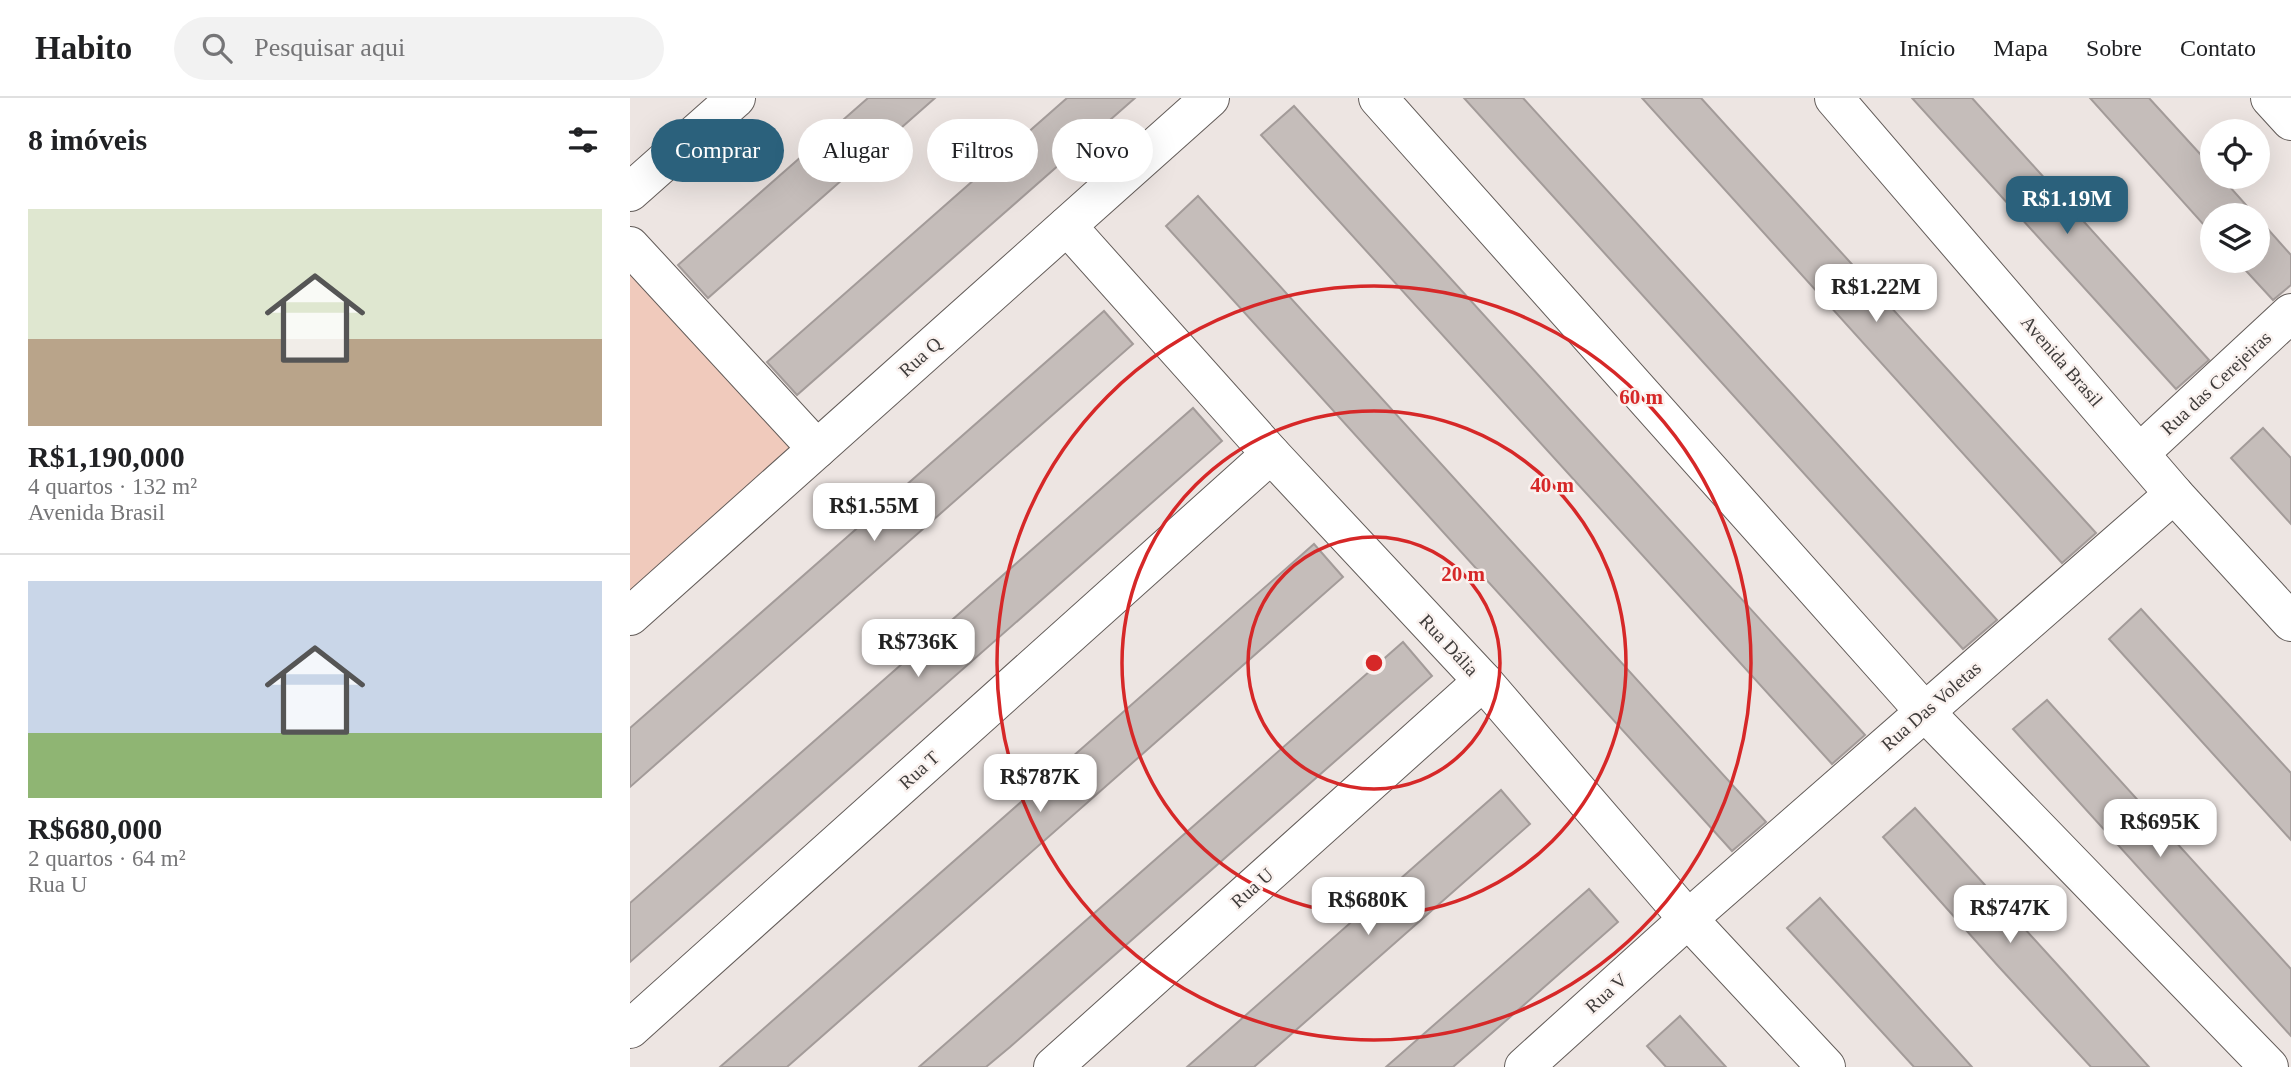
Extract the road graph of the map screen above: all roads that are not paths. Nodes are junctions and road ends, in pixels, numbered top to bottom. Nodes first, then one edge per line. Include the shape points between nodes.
1 (736, 98) edge
2 (1210, 98) edge
3 (1378, 98) edge
4 (1834, 98) edge
5 (2270, 98) edge
6 (2291, 121) edge
7 (630, 192) edge
8 (1067, 226) junction
9 (630, 246) edge
10 (2291, 313) edge
11 (817, 449) junction
12 (2141, 452) junction
13 (1271, 454) junction
14 (2174, 494) junction
15 (630, 616) edge
16 (2291, 622) edge
17 (1483, 681) junction
18 (1925, 712) junction
19 (1688, 919) junction
20 (630, 1029) edge
21 (1053, 1067) edge
22 (1524, 1067) edge
23 (1826, 1067) edge
24 (2269, 1067) edge

1 - 7 street
2 - 8 street, Rua Q
3 - 18 street
4 - 12 street, Avenida Brasil
5 - 6 street
8 - 11 street, Rua Q
8 - 13 street, Rua Dália
9 - 11 street
10 - 12 street, Rua das Cerejeiras
11 - 15 street, Rua Q
12 - 14 street, Avenida Brasil
13 - 17 street, Rua Dália
13 - 20 street, Rua T
14 - 16 street, Avenida Brasil
14 - 18 street, Rua Das Voletas
17 - 19 street, Rua Dália
17 - 21 street, Rua U
18 - 19 street, Rua Das Voletas
18 - 24 street
19 - 22 street, Rua V
19 - 23 street, Rua Dália

